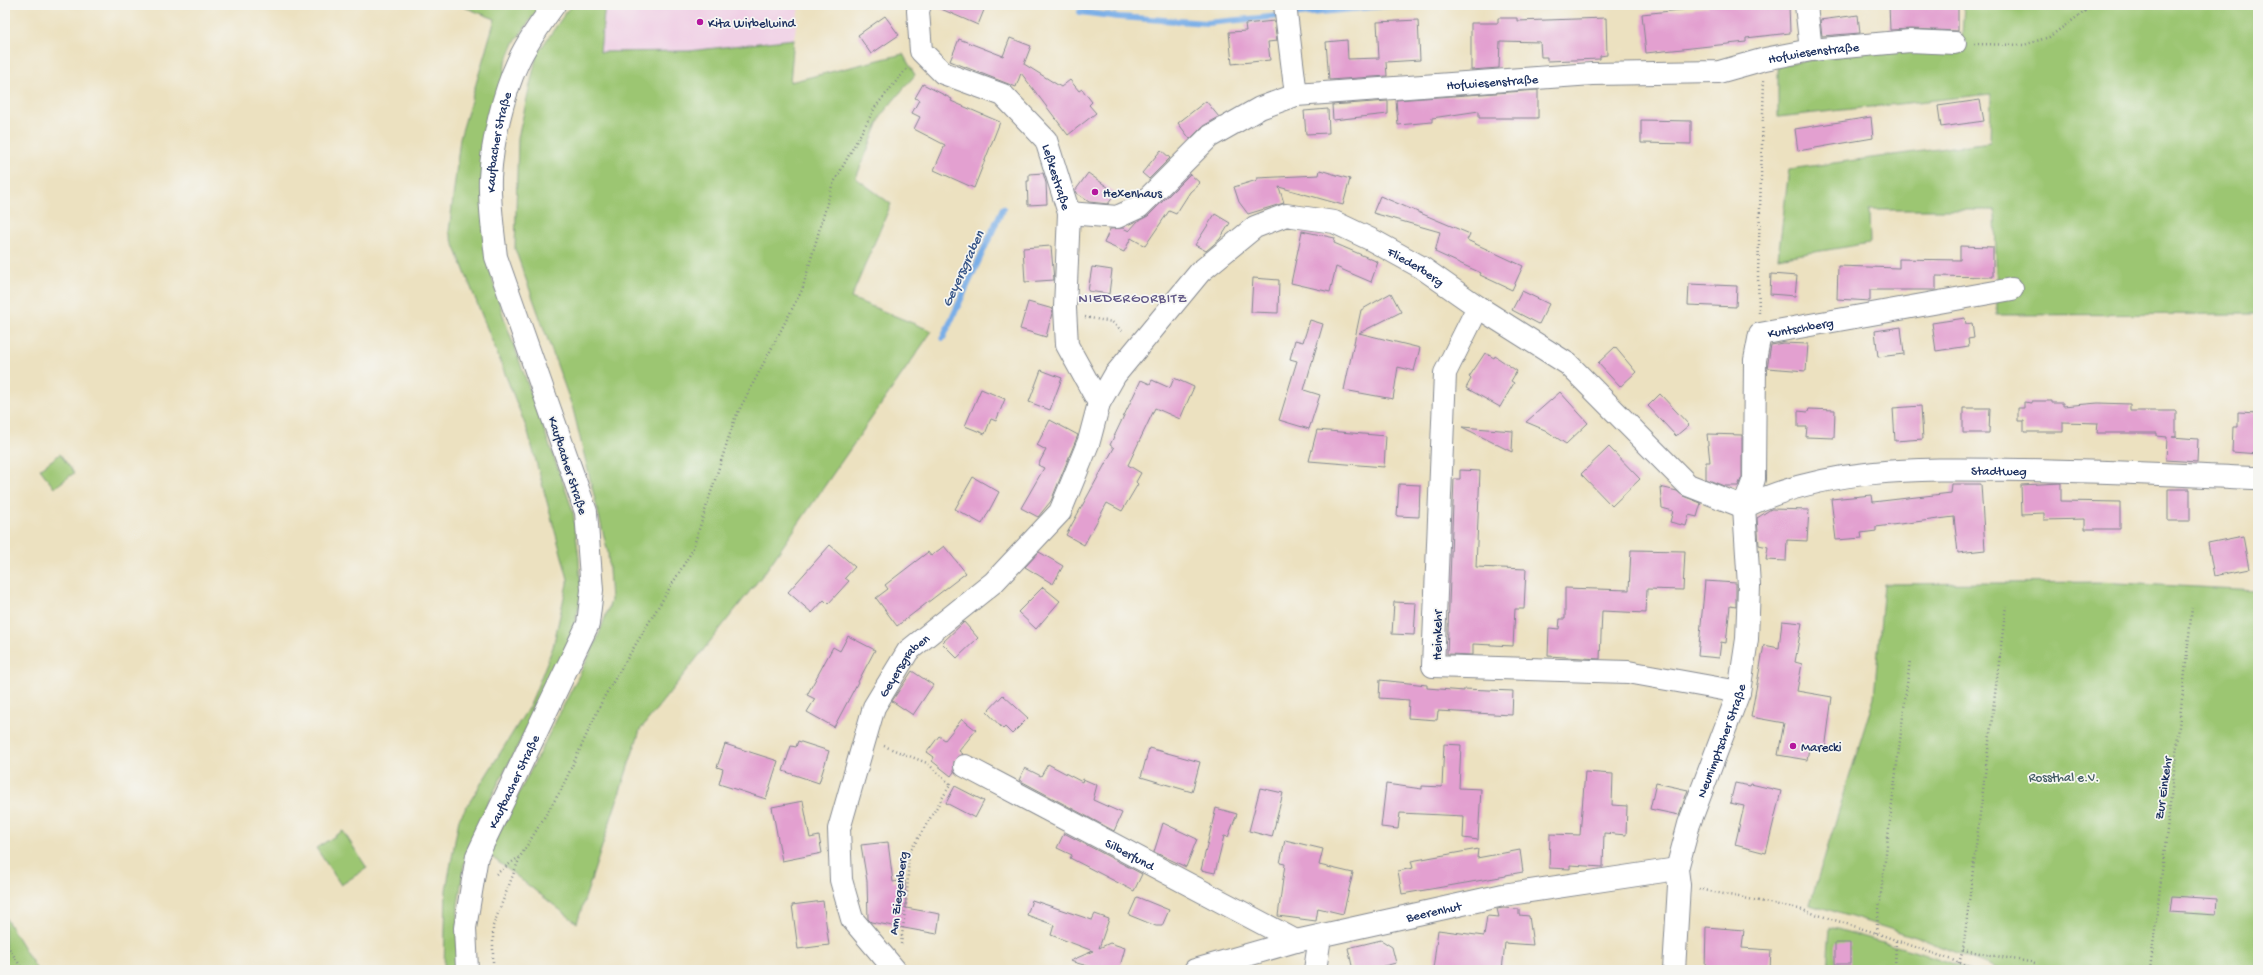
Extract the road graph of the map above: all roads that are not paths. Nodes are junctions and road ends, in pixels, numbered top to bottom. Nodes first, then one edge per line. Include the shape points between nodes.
1 (554, 5) edge
2 (920, 5) edge
3 (1285, 5) edge
4 (1806, 5) edge
5 (1955, 43) road end
6 (1810, 50) junction
7 (1296, 95) junction
8 (1069, 213) junction
9 (2012, 289) dead end
10 (1478, 307) junction
11 (1099, 403) junction
12 (2258, 478) edge
13 (1744, 507) junction
14 (1739, 692) junction
15 (965, 766) road end
16 (1678, 877) junction
17 (1320, 937) junction
18 (1296, 941) junction
19 (893, 967) edge
20 (467, 970) edge
21 (1195, 970) edge
22 (1315, 970) edge
23 (1674, 970) edge

1 - 20 street, Kaufbacher Straße via 518,62 506,97 490,176 491,213 499,264 586,512 592,590 588,624 477,856 465,928
2 - 8 street, Leßkestraße via 918,11 921,51 943,72 1003,95 1046,140
3 - 7 street
4 - 6 street
5 - 6 street, Hofwiesenstraße via 1910,42
6 - 7 street, Hofwiesenstraße via 1719,72 1592,74
7 - 8 street, Hofwiesenstraße via 1260,108 1209,137 1139,207 1117,217
8 - 11 street, Leßkestraße via 1065,308 1067,345
9 - 13 street, Kuntschberg via 1760,334 1755,360 1754,479
10 - 11 street, Fliederberg via 1421,267 1372,240 1334,222 1286,215 1255,227 1200,272 1115,375
10 - 13 street, Fliederberg via 1568,364 1688,485
10 - 14 street, Heimkehr via 1445,373 1434,666 1628,672
11 - 19 street, Geyersgraben via 1089,441 1060,512 994,582 908,651 874,707 839,829 841,880 852,919
12 - 13 street, Stadtweg via 1932,469 1839,476 1771,494
13 - 14 street, Neunimptscher Straße via 1749,586 1747,639
14 - 16 street, Neunimptscher Straße via 1689,824
15 - 18 street, Silberfund
16 - 17 street, Beerenhut via 1503,895
16 - 23 street, Neunimptscher Straße
17 - 18 street, Beerenhut
17 - 22 street
18 - 21 street, Beerenhut

